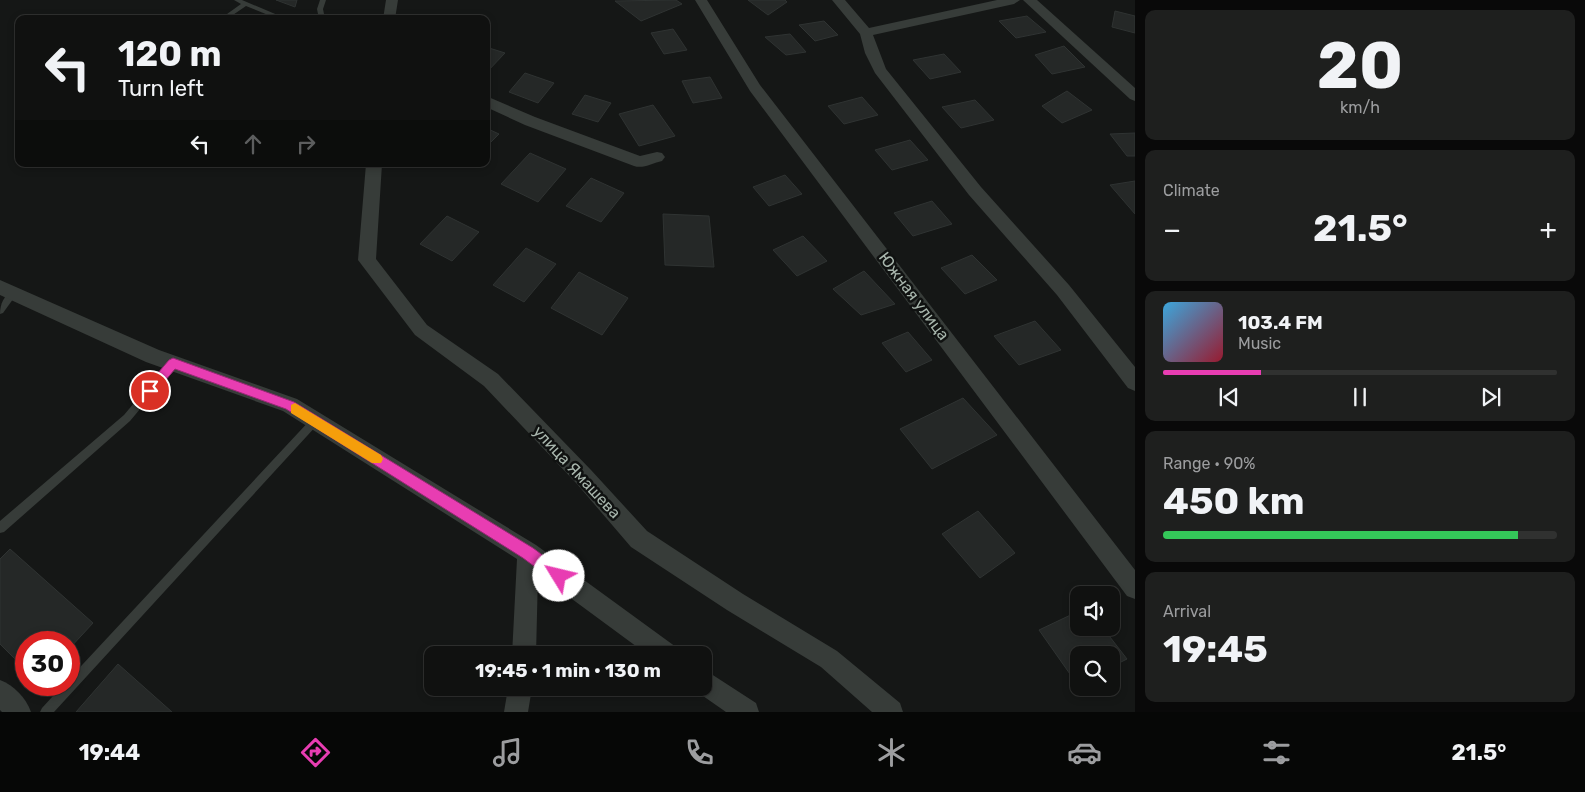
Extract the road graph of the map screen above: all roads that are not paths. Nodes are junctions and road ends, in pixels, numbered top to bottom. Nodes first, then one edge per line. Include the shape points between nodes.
1 (237, 0) edge
2 (323, 0) edge
3 (392, 0) edge
4 (701, 0) edge
5 (838, 0) edge
6 (1014, 0) edge
7 (1029, 0) edge
8 (245, 4) junction
9 (229, 15) edge
10 (274, 15) edge
11 (321, 15) edge
12 (390, 15) edge
13 (866, 33) junction
14 (1135, 96) edge
15 (490, 103) edge
16 (657, 157) dead end
17 (374, 167) edge
18 (6, 290) edge
19 (0, 311) edge
20 (173, 363) junction
21 (1135, 382) edge
22 (315, 421) junction
23 (0, 528) edge
24 (528, 553) junction
25 (1135, 588) edge
26 (524, 646) edge
27 (656, 646) edge
28 (712, 687) edge
29 (0, 692) edge
30 (519, 696) edge
31 (19, 712) edge
32 (46, 712) edge
33 (516, 712) edge
34 (747, 712) edge
35 (891, 712) edge

1 - 8 lane
2 - 11 lane
3 - 12 street
4 - 25 street, Южная улица via 755,88
5 - 13 street
6 - 13 street
7 - 14 street
8 - 9 lane
8 - 10 lane
13 - 21 street via 880,70 975,191 1063,290
15 - 16 street via 639,162
17 - 35 street, улица Ямашева via 367,260 421,330 491,380 639,539 829,659
18 - 19 lane
18 - 20 street
20 - 22 street via 290,406
20 - 23 lane via 127,418
22 - 24 street
22 - 32 lane
24 - 26 street
24 - 27 street
28 - 34 street
29 - 31 street
30 - 33 street

